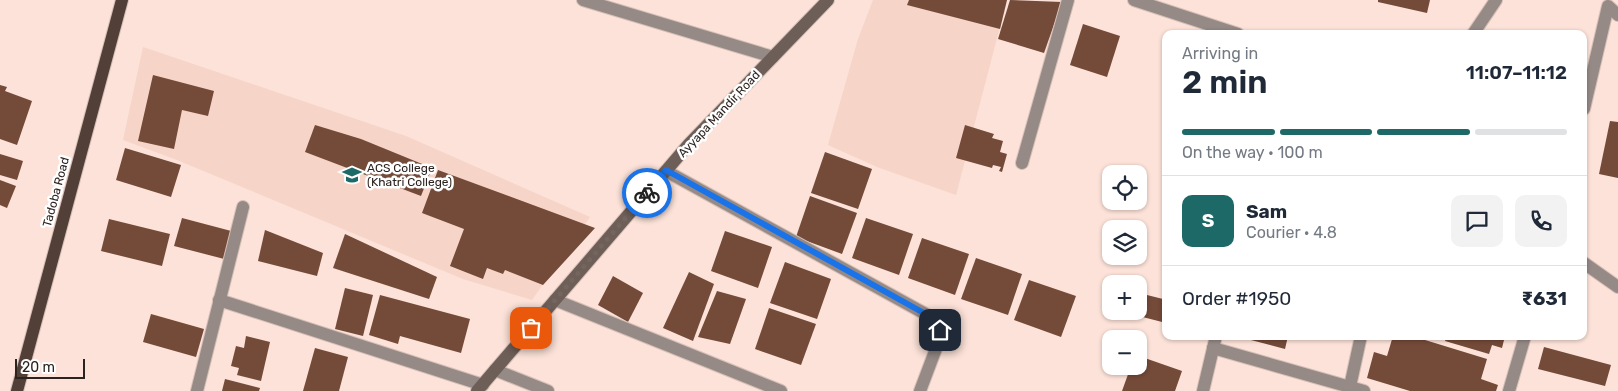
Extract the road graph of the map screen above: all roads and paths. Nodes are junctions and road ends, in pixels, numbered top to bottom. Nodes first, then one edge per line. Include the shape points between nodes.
1 (122, 0) edge
2 (583, 0) edge
3 (828, 0) edge
4 (1068, 0) edge
5 (1134, 0) edge
6 (1496, 0) edge
7 (1152, 3) edge
8 (1607, 3) edge
9 (1618, 15) edge
10 (1227, 30) edge
11 (1475, 30) edge
12 (773, 57) junction
13 (1587, 95) edge
14 (1022, 163) dead end
15 (666, 170) junction
16 (243, 207) dead end
17 (1587, 265) edge
18 (1618, 287) edge
19 (219, 300) junction
20 (555, 300) junction
21 (1360, 340) edge
22 (1524, 340) edge
23 (1215, 342) edge
24 (495, 370) junction
25 (480, 388) edge
26 (1350, 389) edge
27 (16, 391) edge
28 (197, 391) edge
29 (548, 391) edge
30 (781, 391) edge
31 (920, 391) edge
32 (1203, 391) edge
33 (1364, 391) edge
34 (1509, 391) edge

1 - 27 main road, Tadoba Road
2 - 12 street
3 - 12 street, Ayyapa Mandir Road
4 - 14 street
5 - 7 street
6 - 11 street
7 - 10 street
8 - 9 street
8 - 13 street
12 - 15 street, Ayyapa Mandir Road
15 - 20 street, Ayyapa Mandir Road
15 - 31 street via 931,317 940,330 940,338
16 - 19 street
17 - 18 street
19 - 25 street
19 - 28 street
20 - 24 street, Ayyapa Mandir Road
20 - 30 street
21 - 26 street
22 - 34 street
23 - 26 street
23 - 32 street
24 - 25 street, Ayyapa Mandir Road
24 - 29 street
26 - 33 street

